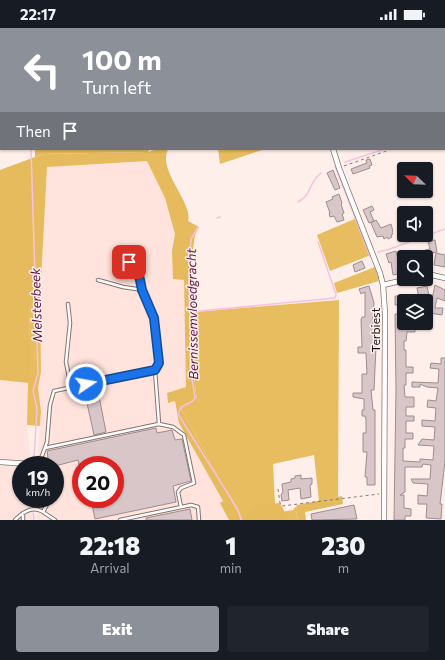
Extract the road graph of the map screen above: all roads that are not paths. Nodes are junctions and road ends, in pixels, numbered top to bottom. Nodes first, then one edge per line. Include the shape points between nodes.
1 (333, 150) edge
2 (129, 262) dead end
3 (433, 275) edge
4 (445, 278) edge
5 (98, 280) dead end
6 (397, 282) edge
7 (383, 285) junction
8 (142, 290) junction
9 (68, 304) dead end
10 (155, 370) junction
11 (71, 387) junction
12 (159, 424) junction
13 (44, 448) junction
14 (42, 456) edge
15 (0, 462) edge
16 (12, 463) edge
17 (181, 507) junction
18 (45, 508) edge
19 (23, 512) junction
20 (43, 512) junction
21 (16, 520) edge
22 (22, 520) edge
23 (55, 520) edge
24 (120, 520) edge
25 (199, 520) edge
26 (384, 520) edge

1 - 7 street, Terbiest
2 - 8 lane via 138,270
3 - 4 street
5 - 8 lane
6 - 7 street
7 - 26 street, Terbiest
8 - 10 lane via 154,318 159,363
9 - 11 lane via 70,323 66,362
10 - 11 lane
10 - 12 lane
11 - 13 lane via 54,391
12 - 13 lane
12 - 17 lane via 173,427 184,435 194,483 181,488 178,492
13 - 14 lane
15 - 16 street
17 - 24 lane
17 - 25 lane via 198,507
18 - 20 lane
19 - 20 lane via 37,509
19 - 21 lane
19 - 22 lane
20 - 23 lane

